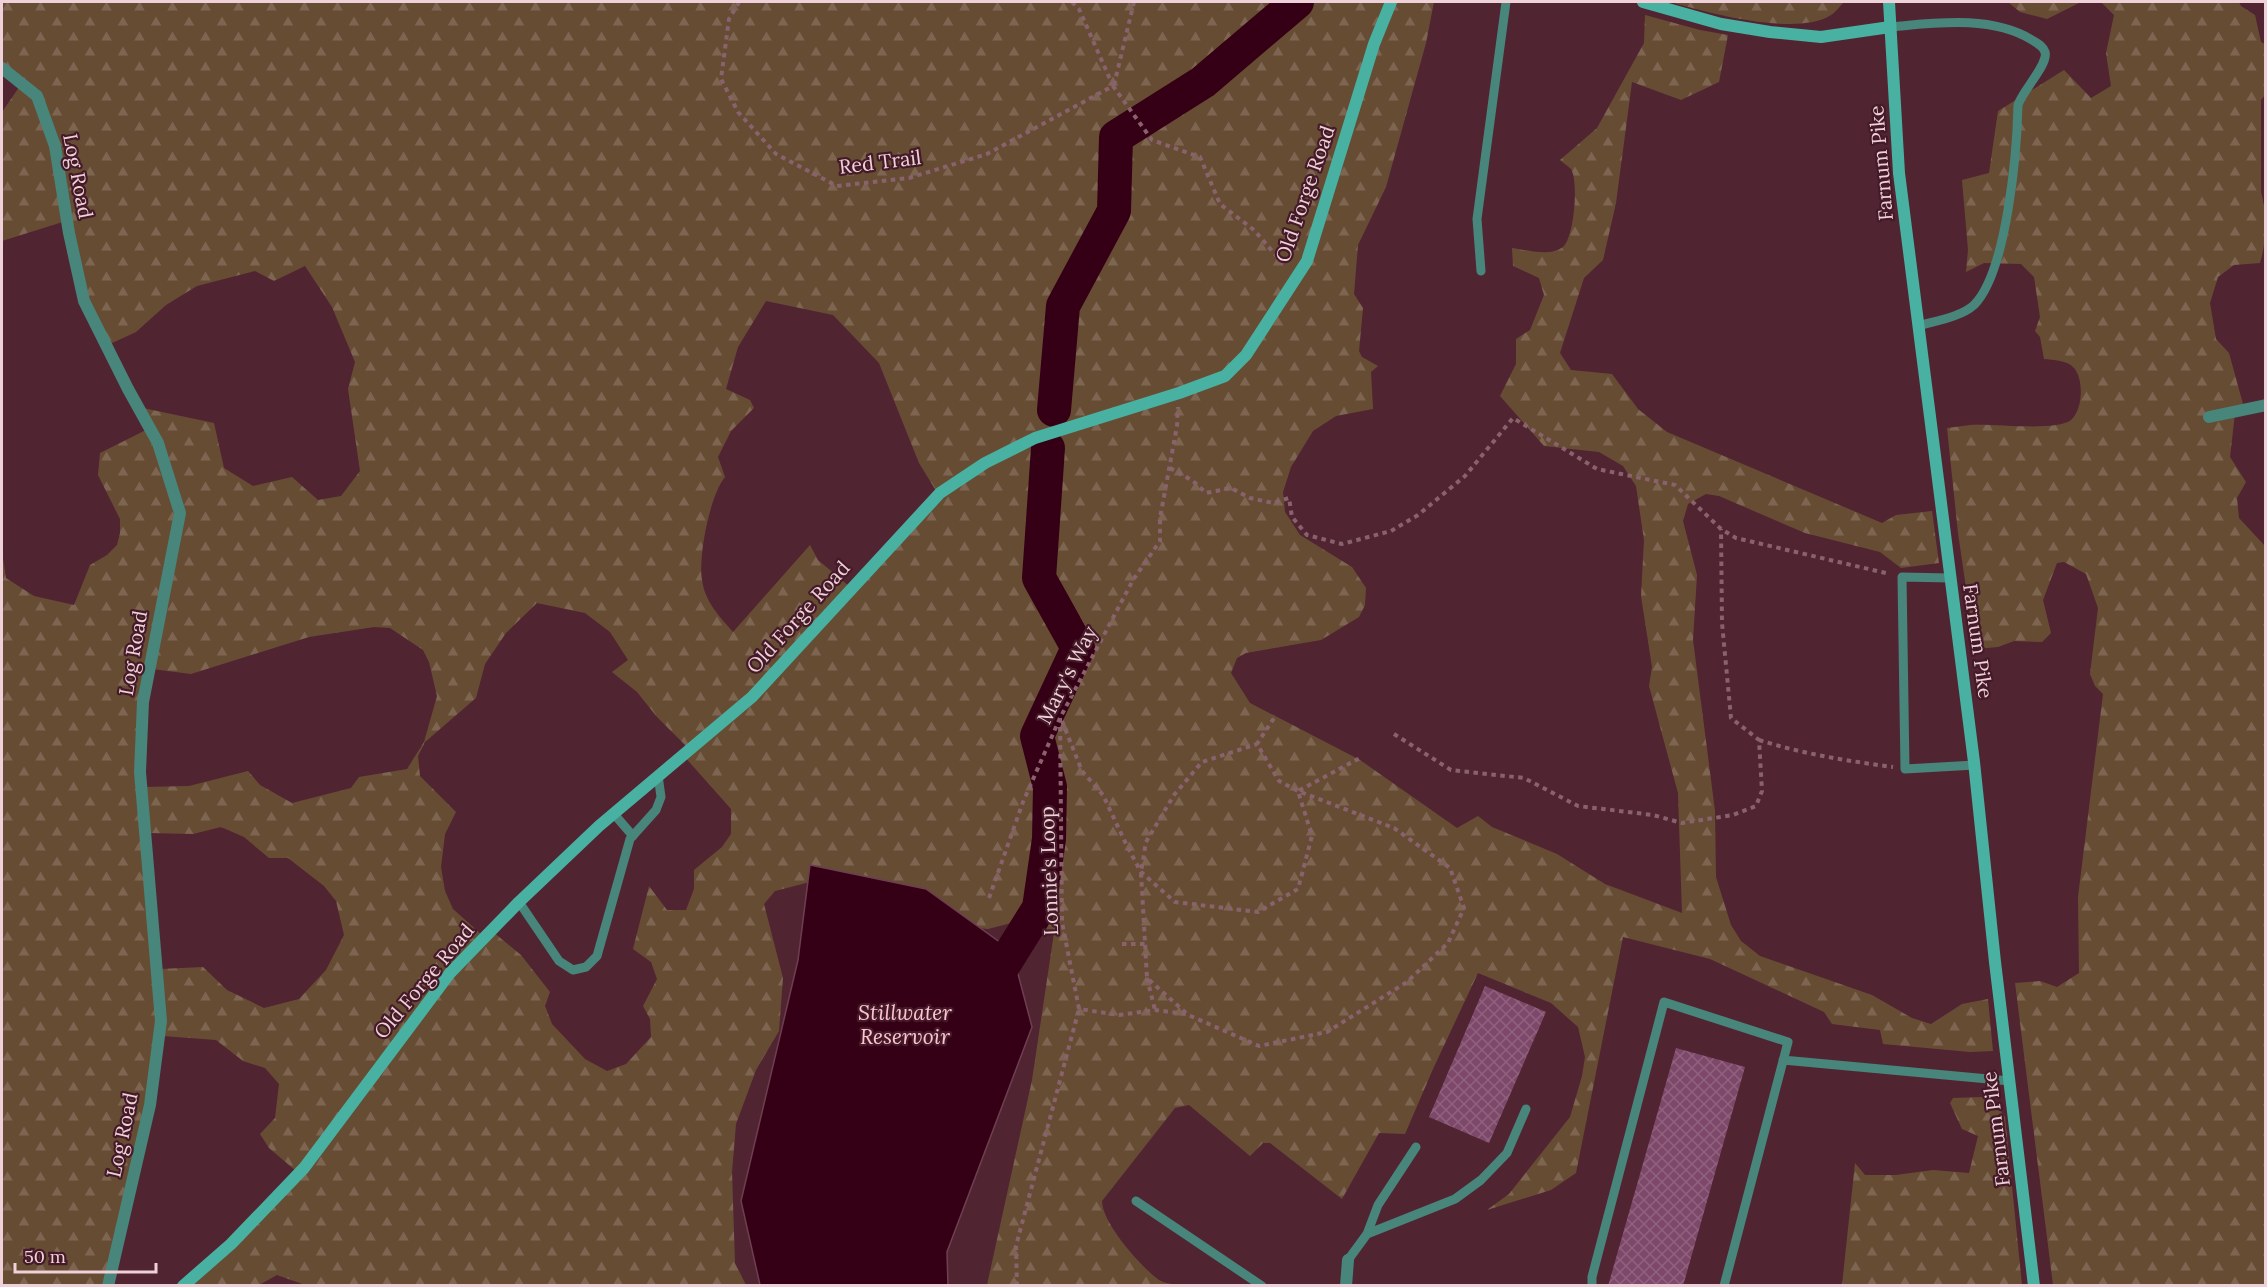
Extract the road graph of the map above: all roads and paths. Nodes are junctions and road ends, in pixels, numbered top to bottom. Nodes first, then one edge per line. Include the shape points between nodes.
1 (739, 2) edge
2 (1072, 2) edge
3 (1134, 2) edge
4 (1392, 2) edge
5 (1506, 2) edge
6 (1643, 2) edge
7 (1889, 2) edge
8 (1890, 27) junction
9 (2, 68) edge
10 (1113, 86) junction
11 (1481, 271) dead end
12 (1296, 279) junction
13 (1918, 326) junction
14 (1179, 393) junction
15 (2265, 405) edge
16 (2209, 417) dead end
17 (1170, 468) junction
18 (1721, 529) junction
19 (1902, 576) junction
20 (1950, 578) junction
21 (1060, 718) junction
22 (1274, 718) dead end
23 (1394, 734) dead end
24 (1759, 740) junction
25 (1257, 744) junction
26 (1360, 758) dead end
27 (1975, 765) junction
28 (1905, 769) junction
29 (658, 775) junction
30 (1298, 791) junction
31 (614, 814) junction
32 (633, 836) junction
33 (1142, 872) junction
34 (989, 898) dead end
35 (519, 902) junction
36 (1122, 944) dead end
37 (1145, 944) junction
38 (1147, 978) junction
39 (1079, 1009) junction
40 (1155, 1010) junction
41 (1186, 1014) junction
42 (1783, 1060) junction
43 (2010, 1081) junction
44 (1526, 1109) dead end
45 (1416, 1147) dead end
46 (1136, 1201) dead end
47 (1366, 1234) junction
48 (1348, 1260) joint
49 (108, 1286) edge
50 (183, 1286) edge
51 (1017, 1286) edge
52 (1262, 1286) edge
53 (1346, 1286) edge
54 (1592, 1286) edge
55 (1724, 1286) edge
56 (2034, 1286) edge

1 - 10 path, Red Trail via 729,19 721,79 738,112 776,154 837,186 909,178 987,154
2 - 10 path via 1079,9
3 - 10 path
4 - 12 street, Old Forge Road via 1374,44 1307,261
5 - 11 lane via 1477,219
6 - 8 street via 1721,24 1770,32 1821,37
7 - 8 street, Farnum Pike
8 - 13 street, Farnum Pike via 1899,172
8 - 13 lane via 1988,25 2025,36 2045,52 2045,60 2021,96 2013,181 1997,259 1985,288 1974,305
9 - 49 street, Log Road via 37,96 55,146 84,301 158,443 180,513 143,702 140,772 161,1021 150,1105
10 - 12 path via 1152,140 1200,157 1220,204 1254,230
12 - 14 street, Old Forge Road via 1246,356 1225,376
13 - 20 street, Farnum Pike
14 - 17 path, Mary's Way
14 - 29 street, Old Forge Road via 1035,438 985,463 940,493 752,697
15 - 16 street
17 - 18 path via 1206,493 1232,488 1250,498 1273,503 1289,498 1292,517 1307,535 1342,544 1391,531 1419,515 1465,476 1513,418 1597,469 1675,486
17 - 21 path, Mary's Way via 1160,518 1160,541 1134,580
18 - 19 path via 1736,538
18 - 24 path via 1722,623 1731,718
19 - 20 lane
19 - 28 lane
20 - 27 street, Farnum Pike
21 - 33 path via 1082,771 1103,795
21 - 34 path, Mary's Way via 1023,802
21 - 39 path, Lonnie's Loop via 1062,921
22 - 25 path
23 - 24 path via 1451,770 1524,778 1578,806 1653,815 1682,823 1733,815 1756,806 1762,791
24 - 28 path via 1832,758
25 - 30 path via 1279,781
25 - 33 path via 1202,762 1174,795 1146,842
26 - 30 path
27 - 28 lane
27 - 43 street, Farnum Pike
29 - 31 street, Old Forge Road
29 - 32 lane via 661,796 656,810
30 - 33 path via 1312,836 1298,889 1258,912 1175,902
30 - 41 path via 1394,828 1450,868 1464,908 1448,943 1407,982 1327,1032 1259,1046
31 - 32 lane
31 - 35 street, Old Forge Road
32 - 35 lane via 597,956 586,967 573,970 560,961
33 - 37 path
35 - 50 street, Old Forge Road via 450,973 304,1168 231,1244
36 - 37 path
37 - 38 path
38 - 40 path
38 - 41 path
39 - 40 path via 1119,1015
39 - 51 path via 1016,1246
40 - 41 path
42 - 43 lane
42 - 54 lane via 1788,1042 1664,1002
42 - 55 lane
43 - 56 street, Farnum Pike
44 - 47 lane via 1507,1153 1481,1180 1455,1199
45 - 47 lane via 1378,1205
46 - 52 lane
47 - 48 lane
48 - 53 street

